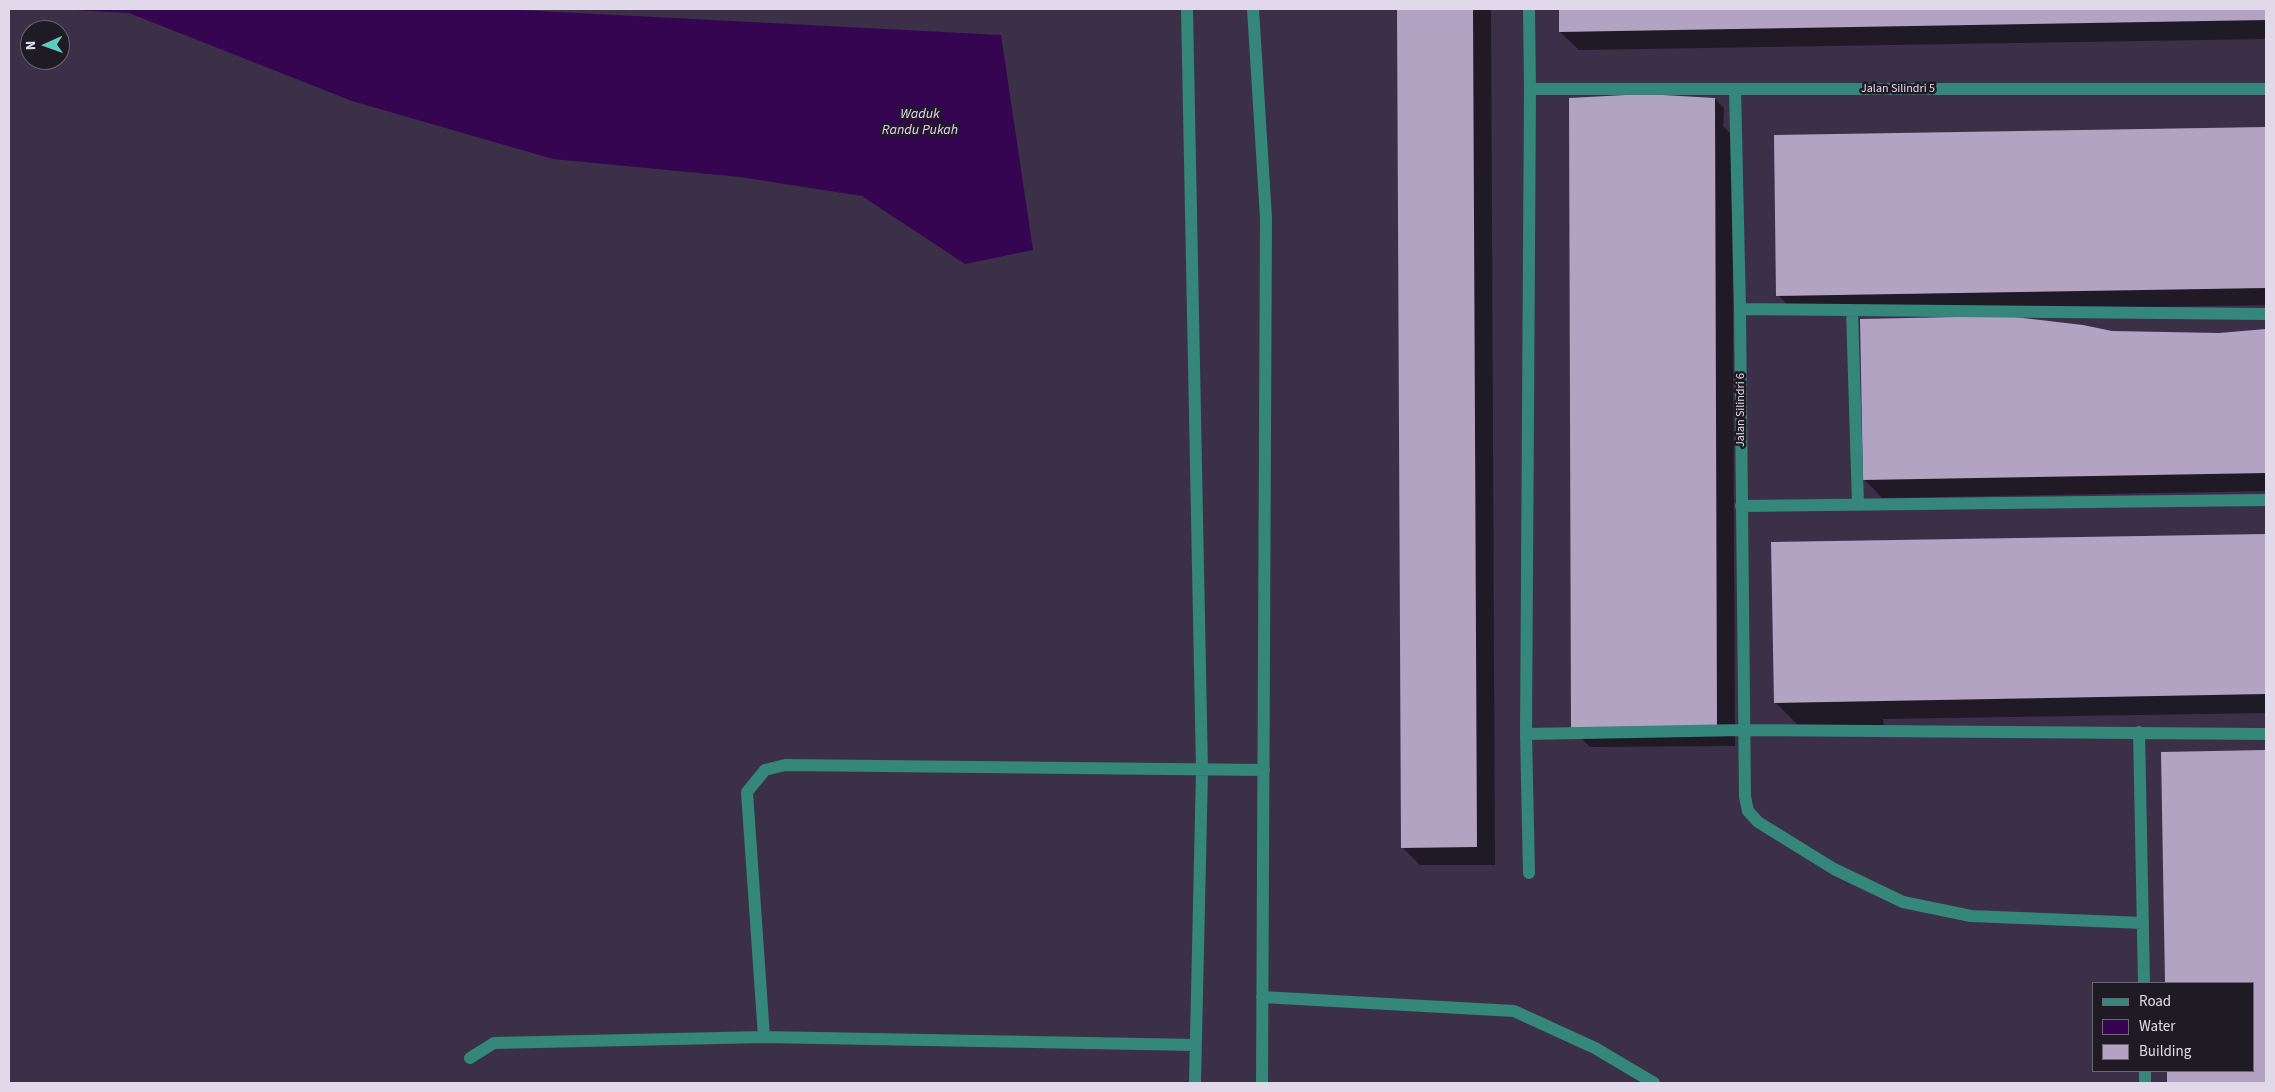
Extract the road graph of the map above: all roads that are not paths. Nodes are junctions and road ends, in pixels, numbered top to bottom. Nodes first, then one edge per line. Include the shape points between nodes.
1 (1187, 9) edge
2 (1253, 9) edge
3 (1529, 9) edge
4 (1530, 89) junction
5 (2266, 89) edge
6 (1735, 90) junction
7 (1740, 309) junction
8 (1852, 310) junction
9 (2266, 314) edge
10 (2266, 500) edge
11 (1858, 505) junction
12 (1741, 506) junction
13 (1744, 730) junction
14 (2139, 732) junction
15 (1526, 734) junction
16 (2266, 734) edge
17 (1202, 770) junction
18 (1264, 770) junction
19 (1529, 872) dead end
20 (2143, 923) junction
21 (2144, 982) edge
22 (1262, 997) junction
23 (764, 1038) junction
24 (1194, 1045) junction
25 (470, 1058) dead end
26 (1194, 1083) edge
27 (1262, 1083) edge
28 (1654, 1083) edge

1 - 17 street
2 - 18 street via 1266,218
3 - 4 street
4 - 6 street, Jalan Silindri 5
4 - 15 street
5 - 6 street, Jalan Silindri 5
6 - 7 street, Jalan Silindri 6
7 - 8 street
7 - 12 street, Jalan Silindri 6
8 - 9 street
8 - 11 street
10 - 11 street
11 - 12 street
12 - 13 street, Jalan Silindri 6
13 - 14 street
13 - 15 street
13 - 20 street, Jalan Silindri 6 via 1748,811 1758,822 1834,869 1903,902 1971,916
14 - 16 street
14 - 20 street
15 - 19 street
17 - 18 street
17 - 23 street via 795,765 765,770 747,792
17 - 24 street
18 - 22 street
20 - 21 street
22 - 27 street
22 - 28 street via 1514,1011 1595,1048
23 - 24 street
23 - 25 street via 494,1043
24 - 26 street

